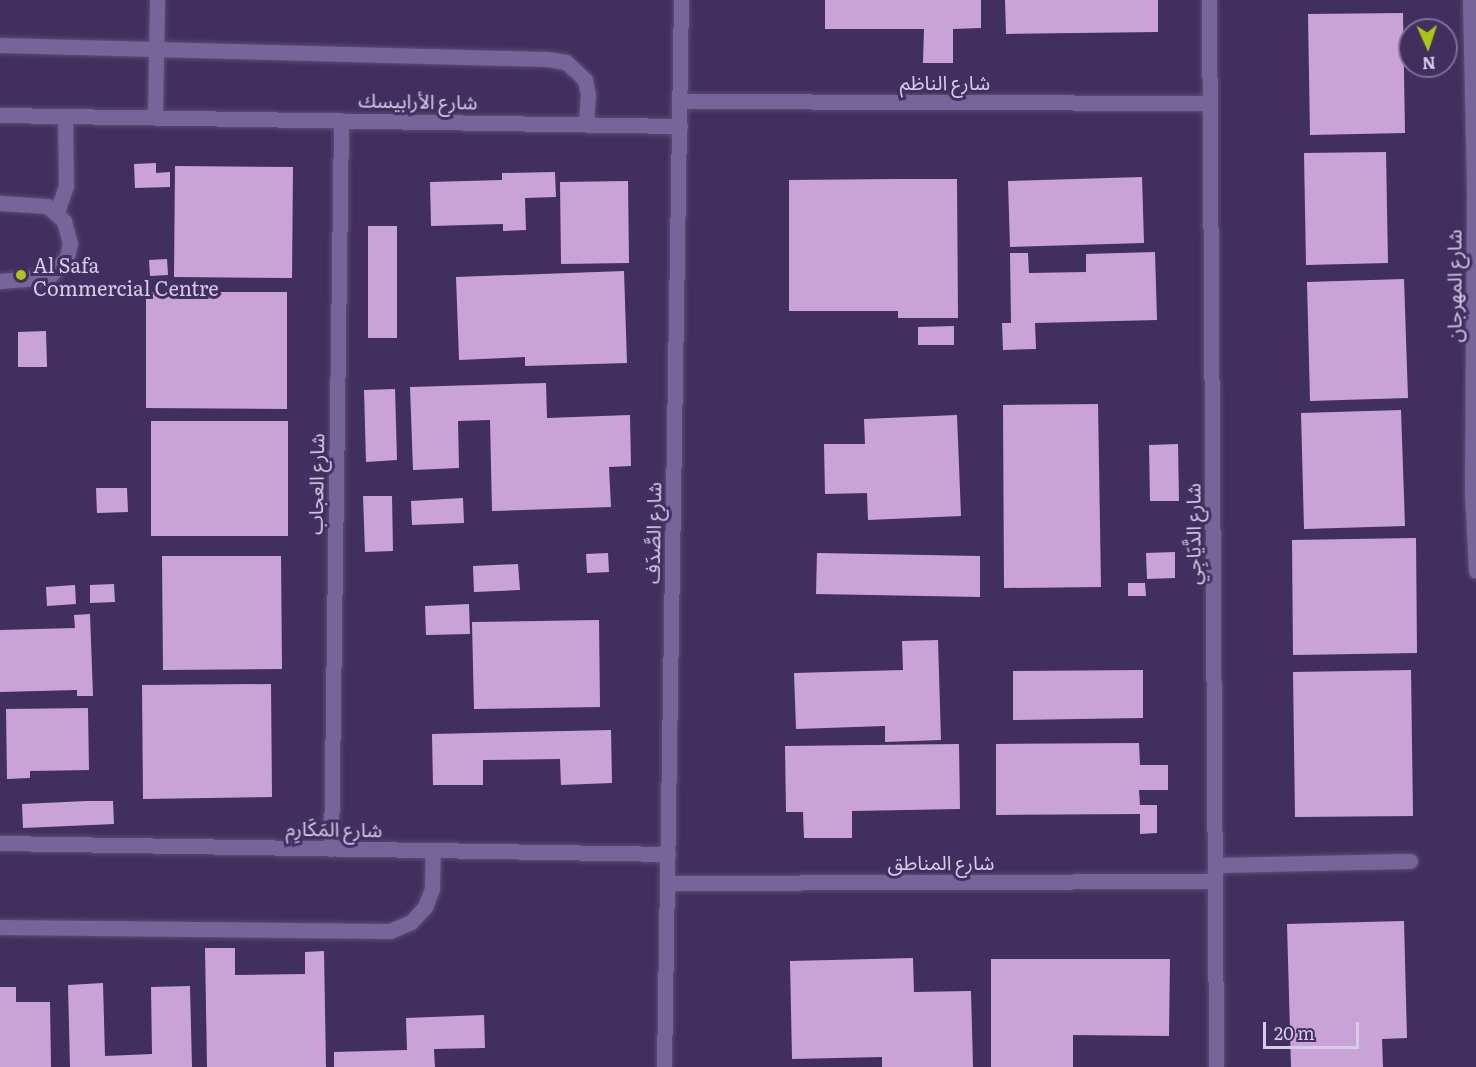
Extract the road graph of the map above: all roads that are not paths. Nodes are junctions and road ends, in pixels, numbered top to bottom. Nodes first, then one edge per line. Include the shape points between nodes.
1 (157, 0) edge
2 (681, 0) edge
3 (1209, 0) edge
4 (1470, 0) edge
5 (0, 45) edge
6 (156, 49) junction
7 (680, 101) junction
8 (1210, 103) junction
9 (0, 115) edge
10 (65, 116) junction
11 (155, 117) junction
12 (341, 120) junction
13 (586, 124) junction
14 (680, 126) junction
15 (1475, 196) edge
16 (0, 203) edge
17 (57, 212) junction
18 (0, 281) edge
19 (1475, 387) edge
20 (1476, 571) edge
21 (0, 843) edge
22 (331, 849) junction
23 (433, 850) junction
24 (668, 854) junction
25 (1410, 861) dead end
26 (1215, 865) junction
27 (1215, 881) junction
28 (667, 883) junction
29 (0, 927) edge
30 (664, 1067) edge
31 (1216, 1067) edge

1 - 6 street
2 - 7 street, شارع الصَّدَف
3 - 8 street, شارع الدَّيَاجِي
4 - 15 street, شارع المهرجان
5 - 6 street
6 - 11 street
6 - 13 street via 566,62 585,80
7 - 8 street, شارع الناظم
7 - 14 street, شارع الصَّدَف
8 - 26 street, شارع الدَّيَاجِي
9 - 10 street, شارع الأرابيسك
10 - 11 street, شارع الأرابيسك
10 - 17 street via 66,186
11 - 12 street, شارع الأرابيسك
12 - 13 street, شارع الأرابيسك
12 - 22 street, شارع العجاب
13 - 14 street, شارع الأرابيسك
14 - 24 street, شارع الصَّدَف
15 - 19 street, شارع المهرجان
16 - 17 street via 36,203
17 - 18 street via 70,243 59,268 36,281
19 - 20 street, شارع المهرجان via 1472,494
21 - 22 street, شارع المَكَارِم
22 - 23 street, شارع المَكَارِم
23 - 24 street, شارع المَكَارِم
23 - 29 street via 432,889 425,907 411,922 390,931
24 - 28 street, شارع الصَّدَف
25 - 26 street
26 - 27 street, شارع الدَّيَاجِي
27 - 28 street, شارع المناطق
27 - 31 street, شارع الدَّيَاجِي
28 - 30 street, شارع الصَّدَف

